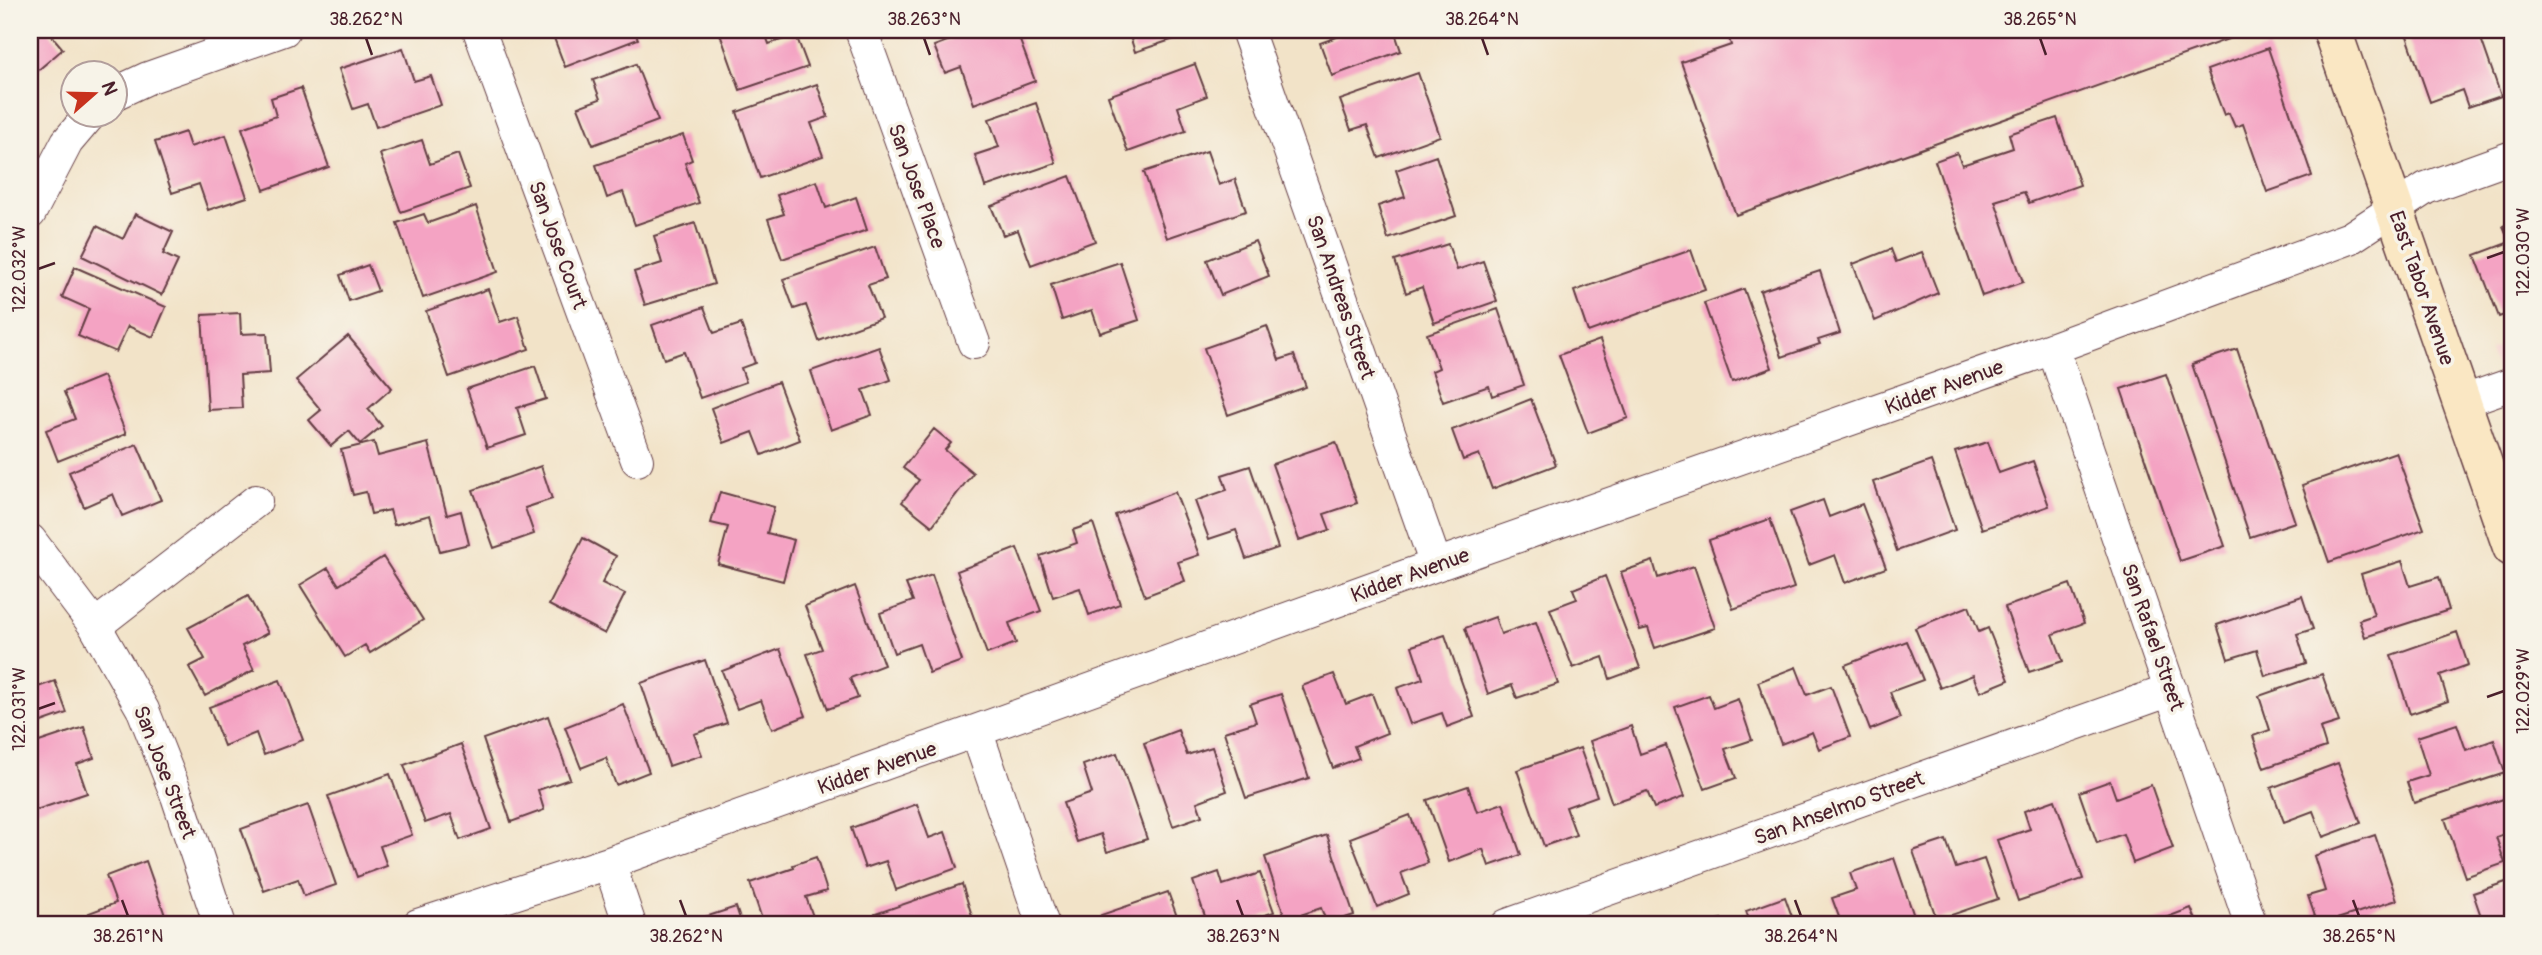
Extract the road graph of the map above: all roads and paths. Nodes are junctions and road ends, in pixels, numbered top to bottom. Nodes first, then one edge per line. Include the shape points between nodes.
1 (284, 30) edge
2 (480, 30) edge
3 (861, 30) edge
4 (1247, 30) edge
5 (2332, 30) edge
6 (130, 86) edge
7 (78, 130) edge
8 (2512, 157) edge
9 (2394, 210) junction
10 (30, 213) edge
11 (974, 343) dead end
12 (2053, 348) junction
13 (2512, 384) edge
14 (2461, 402) junction
15 (637, 460) dead end
16 (256, 501) dead end
17 (30, 540) edge
18 (2512, 547) edge
19 (1436, 565) junction
20 (95, 626) junction
21 (2171, 690) junction
22 (977, 733) junction
23 (609, 863) junction
24 (220, 925) edge
25 (418, 925) edge
26 (630, 925) edge
27 (1043, 925) edge
28 (1507, 925) edge
29 (2251, 925) edge

1 - 6 street
2 - 15 street, San Jose Court
3 - 11 street, San Jose Place
4 - 19 street, San Andreas Street
5 - 9 main road, East Tabor Avenue
7 - 10 street
8 - 9 street, Kidder Avenue via 2426,188
9 - 12 street, Kidder Avenue via 2350,238
9 - 14 main road, East Tabor Avenue
12 - 19 street, Kidder Avenue
12 - 21 street, San Rafael Street
13 - 14 street
14 - 18 main road, East Tabor Avenue
16 - 20 street
17 - 20 street, San Jose Street
19 - 22 street, Kidder Avenue
20 - 24 street, San Jose Street via 143,710
21 - 28 street, San Anselmo Street
21 - 29 street, San Rafael Street
22 - 23 street, Kidder Avenue
22 - 27 street
23 - 25 street, Kidder Avenue
23 - 26 street

